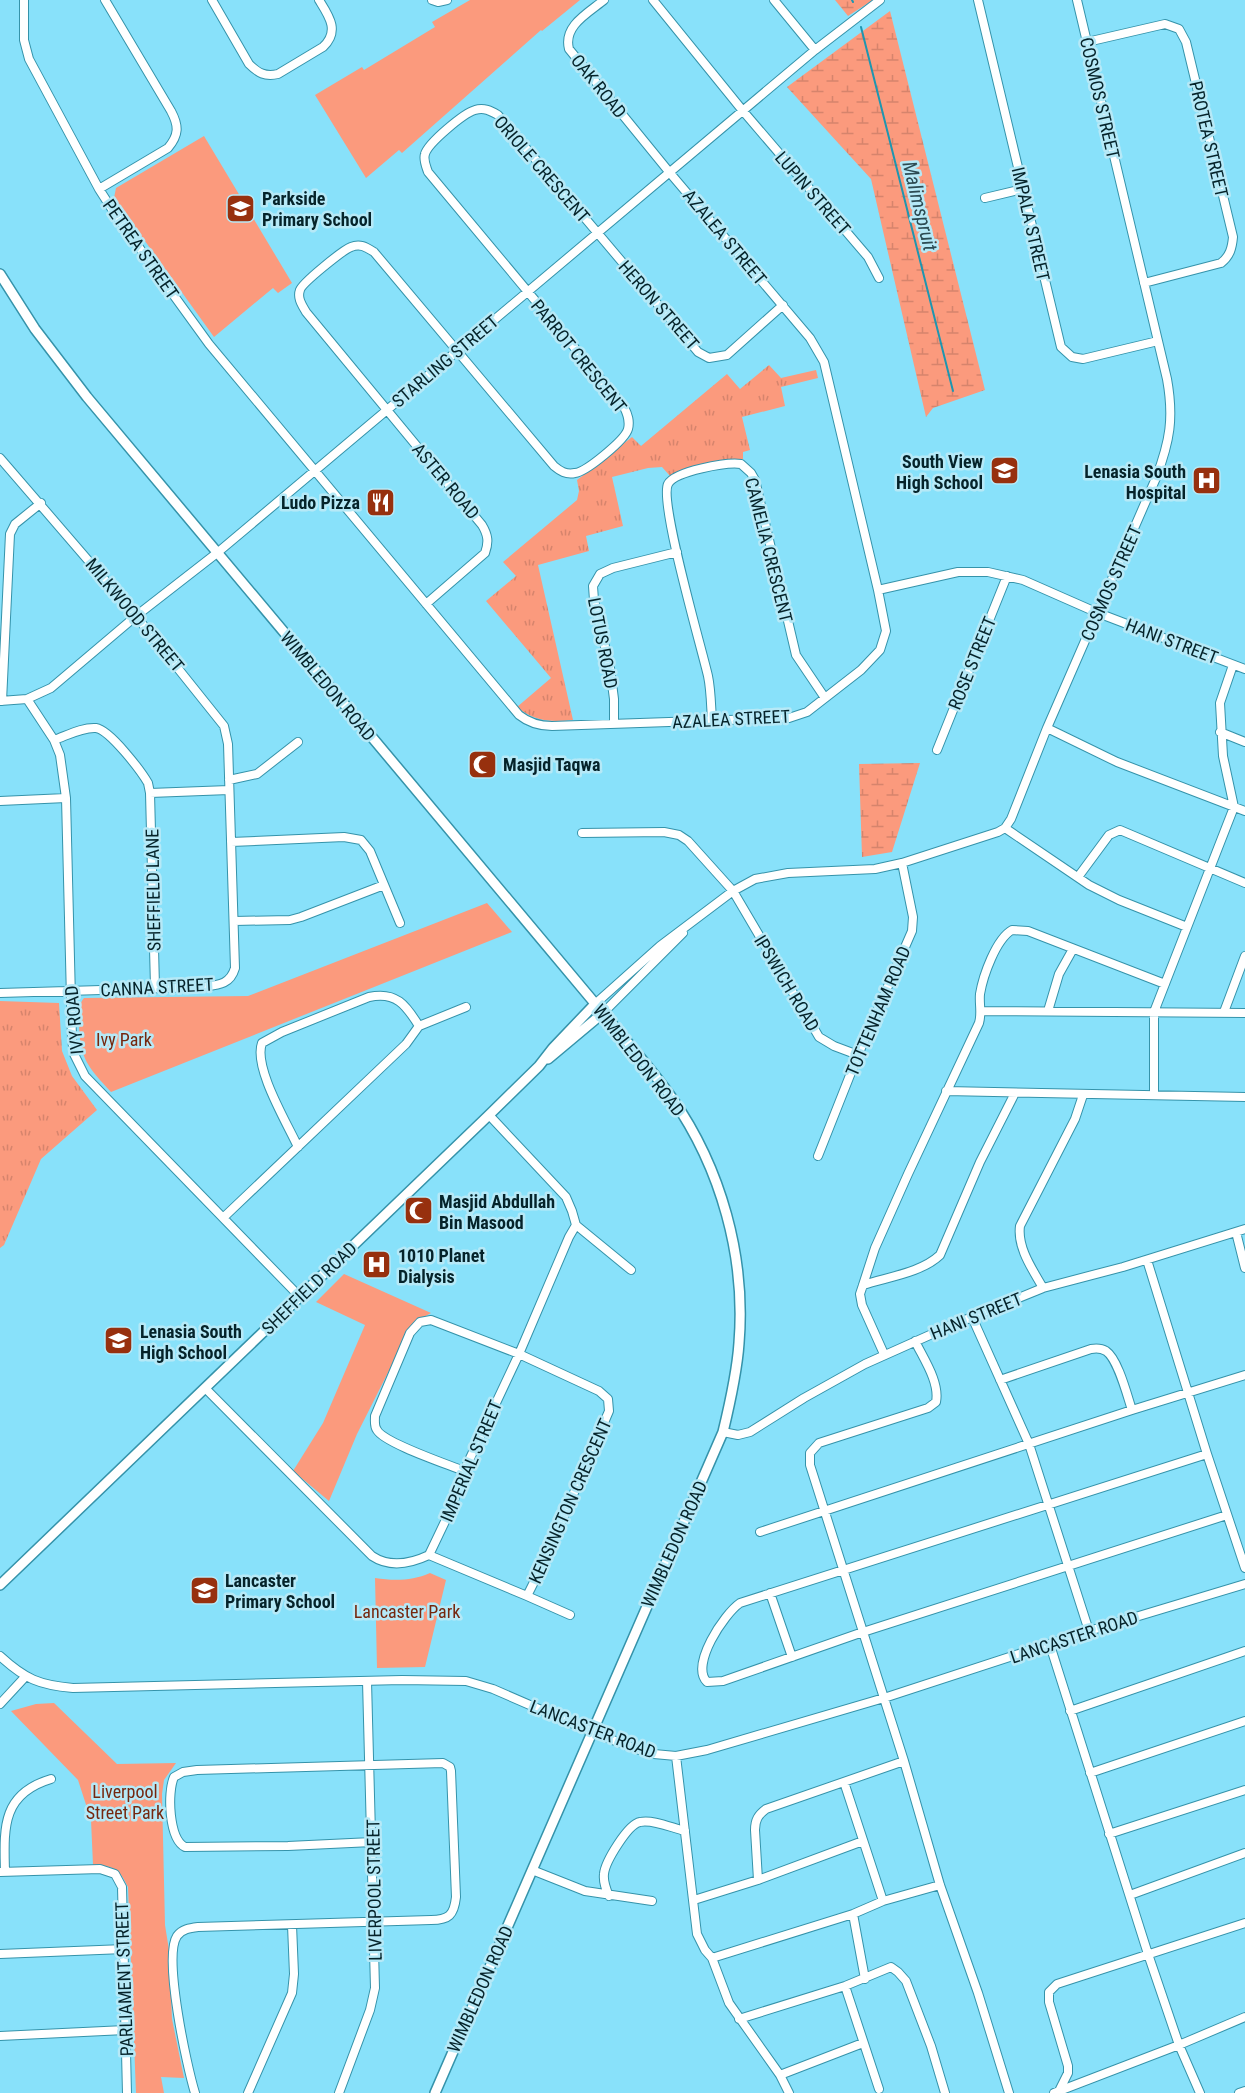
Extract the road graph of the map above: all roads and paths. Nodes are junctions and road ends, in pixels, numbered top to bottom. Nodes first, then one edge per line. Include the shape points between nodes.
1 (24, 0) edge
2 (105, 0) edge
3 (212, 0) edge
4 (319, 0) edge
5 (432, 0) edge
6 (447, 0) edge
7 (604, 0) edge
8 (653, 0) edge
9 (774, 0) edge
10 (880, 0) edge
11 (978, 0) edge
12 (1077, 0) edge
13 (1087, 42) junction
14 (815, 50) junction
15 (743, 111) junction
16 (670, 173) junction
17 (99, 189) junction
18 (1023, 189) junction
19 (985, 198) dead end
20 (598, 234) junction
21 (0, 274) edge
22 (879, 278) dead end
23 (1144, 283) junction
24 (528, 292) junction
25 (783, 305) junction
26 (1158, 340) junction
27 (457, 351) junction
28 (386, 410) junction
29 (0, 458) edge
30 (314, 470) junction
31 (41, 503) junction
32 (677, 552) junction
33 (217, 553) junction
34 (1007, 576) junction
35 (879, 590) junction
36 (426, 604) junction
37 (1098, 613) junction
38 (136, 616) junction
39 (1233, 665) junction
40 (1245, 669) edge
41 (825, 698) junction
42 (27, 699) junction
43 (1, 701) edge
44 (712, 721) junction
45 (614, 723) junction
46 (1047, 728) junction
47 (1220, 732) junction
48 (54, 740) junction
49 (298, 742) dead end
50 (1245, 742) edge
51 (937, 750) dead end
52 (229, 780) junction
53 (229, 790) junction
54 (150, 793) junction
55 (66, 798) junction
56 (0, 801) edge
57 (1234, 807) junction
58 (1245, 811) edge
59 (1005, 828) junction
60 (582, 833) dead end
61 (231, 842) junction
62 (902, 863) junction
63 (1210, 869) junction
64 (1078, 877) junction
65 (1245, 884) edge
66 (384, 885) junction
67 (733, 891) junction
68 (234, 921) junction
69 (400, 924) dead end
70 (690, 925) junction
71 (1187, 927) junction
72 (1073, 950) junction
73 (1245, 956) edge
74 (1165, 984) junction
75 (155, 987) junction
76 (71, 991) junction
77 (0, 993) edge
78 (595, 1004) junction
79 (466, 1007) dead end
80 (981, 1011) junction
81 (1048, 1011) junction
82 (1154, 1012) junction
83 (1224, 1012) junction
84 (603, 1013) junction
85 (1245, 1013) edge
86 (419, 1026) junction
87 (858, 1055) junction
88 (539, 1066) junction
89 (946, 1091) junction
90 (1015, 1093) junction
91 (1154, 1094) junction
92 (1083, 1095) junction
93 (1245, 1097) edge
94 (489, 1115) junction
95 (298, 1147) junction
96 (818, 1156) dead end
97 (224, 1217) junction
98 (576, 1226) junction
99 (1245, 1229) edge
100 (1236, 1232) junction
101 (1147, 1260) junction
102 (1245, 1268) edge
103 (631, 1270) dead end
104 (863, 1285) junction
105 (1042, 1288) junction
106 (300, 1297) junction
107 (972, 1317) junction
108 (915, 1341) junction
109 (519, 1354) junction
110 (884, 1354) junction
111 (1245, 1375) edge
112 (1000, 1380) junction
113 (205, 1388) junction
114 (1189, 1392) junction
115 (1132, 1410) junction
116 (723, 1432) junction
117 (1029, 1444) junction
118 (1207, 1454) junction
119 (464, 1471) junction
120 (1050, 1505) junction
121 (824, 1510) junction
122 (1227, 1515) junction
123 (760, 1532) dead end
124 (429, 1555) junction
125 (1068, 1565) junction
126 (1245, 1568) edge
127 (843, 1572) junction
128 (1245, 1584) edge
129 (0, 1585) edge
130 (770, 1593) junction
131 (527, 1596) junction
132 (570, 1615) dead end
133 (1089, 1631) junction
134 (863, 1632) junction
135 (1050, 1645) junction
136 (1245, 1651) edge
137 (0, 1656) edge
138 (792, 1657) junction
139 (25, 1677) junction
140 (367, 1681) junction
141 (884, 1698) junction
142 (0, 1704) edge
143 (1070, 1711) junction
144 (1245, 1721) edge
145 (592, 1732) junction
146 (676, 1756) junction
147 (904, 1761) junction
148 (370, 1764) junction
149 (1090, 1773) junction
150 (51, 1779) dead end
151 (844, 1782) junction
152 (1245, 1790) edge
153 (685, 1831) junction
154 (1109, 1834) junction
155 (863, 1841) junction
156 (372, 1842) junction
157 (1245, 1854) edge
158 (532, 1870) junction
159 (3, 1872) edge
160 (758, 1880) junction
161 (940, 1885) junction
162 (1130, 1894) junction
163 (609, 1896) junction
164 (694, 1900) junction
165 (652, 1901) dead end
166 (884, 1901) junction
167 (853, 1914) junction
168 (374, 1921) junction
169 (1245, 1923) edge
170 (292, 1925) junction
171 (124, 1949) junction
172 (0, 1954) edge
173 (1148, 1954) junction
174 (712, 1958) junction
175 (865, 1979) junction
176 (845, 1986) junction
177 (1245, 2016) edge
178 (739, 2019) junction
179 (125, 2030) junction
180 (0, 2036) edge
181 (863, 2043) junction
182 (1179, 2045) junction
183 (780, 2075) junction
184 (879, 2089) dead end
185 (1245, 2091) edge
186 (1057, 2092) edge
187 (127, 2093) edge
188 (195, 2093) edge
189 (248, 2093) edge
190 (339, 2093) edge
191 (435, 2093) edge
192 (789, 2093) edge
193 (945, 2093) edge
194 (1009, 2093) edge
195 (1200, 2093) edge
196 (1239, 2093) edge

1 - 17 street, PETREA STREET via 24,40 30,59
2 - 17 street via 177,127 175,140 168,148
3 - 4 street via 249,64 257,72 271,76 329,42 332,25
5 - 6 street
7 - 16 street, OAK ROAD via 571,28 567,35 569,49
8 - 15 street
9 - 14 street
10 - 14 street, STARLING STREET
11 - 18 street, IMPALA STREET
12 - 13 street, COSMOS STREET
13 - 23 street, COSMOS STREET
13 - 23 street, PROTEA STREET via 1165,24 1179,29 1186,42 1233,243 1221,263
14 - 15 street, STARLING STREET
15 - 16 street, STARLING STREET
15 - 22 street, LUPIN STREET via 868,257
16 - 20 street, STARLING STREET
16 - 25 street, AZALEA STREET
17 - 30 street, PETREA STREET via 209,344
18 - 19 street
18 - 26 street, IMPALA STREET via 1061,347 1072,357 1083,359
20 - 24 street, STARLING STREET
20 - 24 street, ORIOLE CRESCENT via 490,110 482,108 468,113 428,146 424,158 428,172
20 - 25 street, HERON STREET via 698,352 709,358 727,355
21 - 33 street, WIMBLEDON ROAD via 64,368
23 - 26 street, COSMOS STREET
24 - 27 street, STARLING STREET
24 - 27 street, PARROT CRESCENT via 624,407 629,423 620,441 582,471 560,471
25 - 35 street, AZALEA STREET via 824,362
26 - 37 street, COSMOS STREET via 1172,412 1167,450
27 - 28 street, STARLING STREET
27 - 28 street, PARROT CRESCENT via 365,246 346,249 304,283 299,295 302,306
28 - 30 street, STARLING STREET
28 - 36 street, ASTER ROAD via 487,533 485,553
29 - 31 street, MILKWOOD STREET
30 - 33 street, STARLING STREET
30 - 36 street, AZALEA STREET
31 - 38 street, MILKWOOD STREET
31 - 43 street via 15,524 10,534
32 - 41 street, CAMELIA CRESCENT via 667,503 666,490 671,480 686,472 726,464 747,468 755,480 796,655
32 - 44 street, CAMELIA CRESCENT via 708,679
32 - 45 street, LOTUS ROAD via 613,567 600,574 593,586 610,668
33 - 38 street, STARLING STREET
33 - 78 street, WIMBLEDON ROAD
34 - 35 street, HANI STREET via 968,571
34 - 37 street, HANI STREET
34 - 51 street, ROSE STREET
35 - 41 street, AZALEA STREET via 886,624 880,650
36 - 45 street, AZALEA STREET via 524,719 542,726
37 - 39 street, HANI STREET
37 - 46 street, COSMOS STREET
38 - 42 street, STARLING STREET via 51,688
38 - 52 street, MILKWOOD STREET via 224,726
39 - 40 street, HANI STREET
39 - 47 street via 1220,704
41 - 44 street, AZALEA STREET via 807,712 789,718
42 - 43 street, STARLING STREET
42 - 48 street, IVY ROAD
44 - 45 street, AZALEA STREET
46 - 57 street via 1117,762
46 - 59 street, COSMOS STREET
47 - 50 street
47 - 57 street
48 - 54 street via 92,728 105,732 145,777
48 - 55 street, IVY ROAD via 63,767
49 - 52 street via 257,774
52 - 53 street, MILKWOOD STREET
53 - 54 street
53 - 61 street, CANNA STREET
54 - 75 street, SHEFFIELD LANE
55 - 56 street
55 - 76 street, IVY ROAD
57 - 58 street
57 - 63 street
59 - 62 street
59 - 64 street
60 - 67 street, IPSWICH ROAD via 679,835
61 - 66 street via 355,837 366,844
61 - 68 street, CANNA STREET
62 - 67 street via 874,869 763,876
62 - 87 street, TOTTENHAM ROAD via 914,924
63 - 64 street via 1120,830 1108,835
63 - 65 street
63 - 71 street
64 - 71 street via 1119,900
66 - 68 street via 290,920
66 - 69 street
67 - 70 street
67 - 87 street, IPSWICH ROAD via 819,1037
68 - 75 street, CANNA STREET via 235,968 230,980 202,987
70 - 78 street via 660,946
70 - 84 street
71 - 74 street
72 - 74 street
72 - 80 street via 1028,931 1006,933 996,948 981,990
72 - 81 street via 1059,974
73 - 83 street
74 - 82 street
75 - 76 street, CANNA STREET
76 - 77 street, CANNA STREET
76 - 97 street, IVY ROAD via 74,1054 85,1076
78 - 84 street, WIMBLEDON ROAD
78 - 88 street, SHEFFIELD ROAD
79 - 86 street
80 - 81 street
80 - 89 street via 976,1032
81 - 82 street
82 - 83 street
82 - 91 street
83 - 85 street
84 - 88 street, SHEFFIELD ROAD
84 - 116 street, WIMBLEDON ROAD via 684,1117 710,1169 729,1225 738,1275 740,1320 736,1370
86 - 95 street via 406,1044
86 - 95 street via 406,1007 382,994 262,1043 263,1073
87 - 96 street, TOTTENHAM ROAD
88 - 94 street, SHEFFIELD ROAD
89 - 90 street
89 - 104 street via 875,1248
90 - 92 street
90 - 104 street via 940,1255 911,1270
91 - 92 street
91 - 93 street
92 - 105 street via 1075,1119 1020,1226 1022,1248
94 - 98 street via 566,1197
94 - 106 street, SHEFFIELD ROAD
95 - 97 street
97 - 106 street, IVY ROAD
98 - 103 street
98 - 109 street, IMPERIAL STREET
99 - 100 street, HANI STREET
100 - 101 street, HANI STREET
100 - 102 street
101 - 105 street, HANI STREET
101 - 114 street
104 - 110 street via 862,1305
105 - 107 street, HANI STREET
106 - 113 street, SHEFFIELD ROAD
107 - 108 street, HANI STREET
107 - 112 street
108 - 110 street, HANI STREET
108 - 121 street via 935,1384 936,1402 928,1408 827,1439 813,1448 810,1465
109 - 119 street, IMPERIAL STREET
109 - 119 street via 431,1320 420,1322 410,1333 375,1416 377,1431 391,1441
109 - 131 street, KENSINGTON CRESCENT via 599,1391 609,1404
110 - 116 street, HANI STREET via 750,1432
111 - 114 street
112 - 115 street via 1099,1348 1114,1361
112 - 117 street
113 - 124 street via 372,1556 393,1564
113 - 129 street, SHEFFIELD ROAD
114 - 115 street
114 - 118 street
115 - 117 street
116 - 145 street, WIMBLEDON ROAD
117 - 120 street
117 - 121 street
118 - 120 street
118 - 122 street
119 - 124 street, IMPERIAL STREET
120 - 125 street
120 - 127 street
121 - 123 street
121 - 127 street
122 - 125 street
122 - 126 street
124 - 131 street, KENSINGTON CRESCENT
125 - 133 street
125 - 134 street
127 - 130 street
127 - 134 street
128 - 133 street, LANCASTER ROAD
130 - 138 street
130 - 138 street via 740,1604 727,1614 702,1662 702,1675 707,1682 723,1681
131 - 132 street
133 - 135 street, LANCASTER ROAD
134 - 138 street
134 - 141 street
135 - 141 street, LANCASTER ROAD
135 - 143 street
136 - 143 street
137 - 139 street, LANCASTER ROAD
139 - 140 street, LANCASTER ROAD via 63,1687 97,1688
139 - 142 street
140 - 145 street, LANCASTER ROAD via 465,1681 493,1689
140 - 148 street, LIVERPOOL STREET
141 - 146 street, LANCASTER ROAD
141 - 147 street
143 - 149 street
144 - 149 street
145 - 146 street, LANCASTER ROAD via 636,1749
145 - 158 street, WIMBLEDON ROAD
146 - 153 street
147 - 151 street
147 - 161 street
148 - 156 street, LIVERPOOL STREET
148 - 156 street via 189,1770 174,1777 171,1791 172,1829 176,1840 185,1847
148 - 168 street via 443,1763 450,1767 456,1866 456,1897 451,1916 441,1920
149 - 154 street
150 - 159 street via 34,1786 8,1814
151 - 155 street
151 - 160 street via 760,1814 755,1823
152 - 154 street
153 - 163 street via 647,1822 633,1825 604,1871
153 - 164 street
154 - 162 street
155 - 160 street
155 - 166 street
156 - 168 street, LIVERPOOL STREET
157 - 162 street
158 - 163 street via 569,1886
158 - 191 street, WIMBLEDON ROAD
159 - 171 street, PARLIAMENT STREET via 100,1869 115,1874 122,1887
160 - 164 street
161 - 166 street
161 - 194 street
162 - 173 street
163 - 165 street
164 - 174 street via 697,1934
166 - 167 street
167 - 174 street
167 - 175 street
168 - 170 street
168 - 190 street, LIVERPOOL STREET via 374,1999
169 - 173 street
170 - 188 street via 191,1928 176,1937 173,1951 177,2006
170 - 189 street via 292,1994
171 - 172 street
171 - 179 street, PARLIAMENT STREET
173 - 182 street
173 - 186 street via 1051,1988 1049,2002 1068,2066
174 - 178 street
175 - 176 street
175 - 193 street via 891,1966 903,1977
176 - 178 street
176 - 181 street
177 - 182 street
178 - 183 street
179 - 180 street
179 - 187 street, PARLIAMENT STREET
181 - 183 street
181 - 184 street
182 - 186 street
182 - 195 street
183 - 192 street
185 - 196 street

